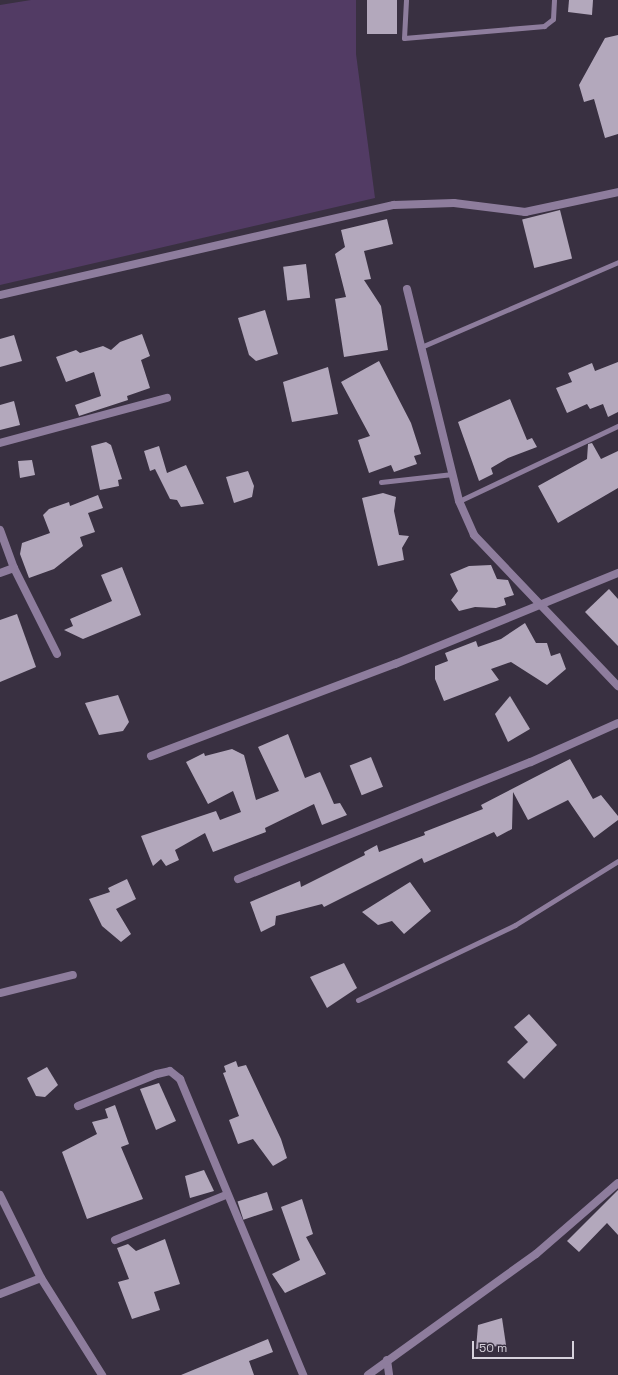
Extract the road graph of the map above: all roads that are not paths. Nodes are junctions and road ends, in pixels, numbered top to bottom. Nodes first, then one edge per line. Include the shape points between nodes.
1 (406, 0) edge
2 (554, 0) edge
3 (618, 192) edge
4 (618, 262) edge
5 (407, 289) dead end
6 (0, 295) edge
7 (421, 347) junction
8 (167, 398) dead end
9 (618, 426) edge
10 (0, 443) edge
11 (453, 474) junction
12 (381, 482) dead end
13 (459, 501) junction
14 (0, 530) edge
15 (14, 568) junction
16 (0, 573) edge
17 (618, 573) edge
18 (544, 605) junction
19 (57, 654) dead end
20 (618, 686) edge
21 (618, 723) edge
22 (151, 756) dead end
23 (618, 861) edge
24 (238, 879) dead end
25 (73, 975) dead end
26 (0, 993) edge
27 (358, 1000) dead end
28 (78, 1106) dead end
29 (618, 1183) edge
30 (0, 1195) edge
31 (226, 1195) junction
32 (115, 1240) dead end
33 (41, 1278) junction
34 (0, 1294) edge
35 (387, 1360) junction
36 (102, 1375) edge
37 (303, 1375) edge
38 (368, 1375) edge
39 (389, 1375) edge

1 - 2 lane via 404,38 544,26 553,19
3 - 6 street via 525,212 454,203 394,205
4 - 7 lane
5 - 7 street
7 - 11 street
8 - 10 street
9 - 13 lane
11 - 12 lane
11 - 13 street
13 - 18 street via 474,535
14 - 15 street
15 - 16 street
15 - 19 street
17 - 18 street
18 - 20 street
18 - 22 street
21 - 24 street via 531,762
23 - 27 lane via 515,925
25 - 26 street
28 - 31 street via 170,1071 180,1079
29 - 35 street via 536,1254
30 - 33 street
31 - 32 street
31 - 37 street
33 - 34 street
33 - 36 street
35 - 38 street
35 - 39 street

